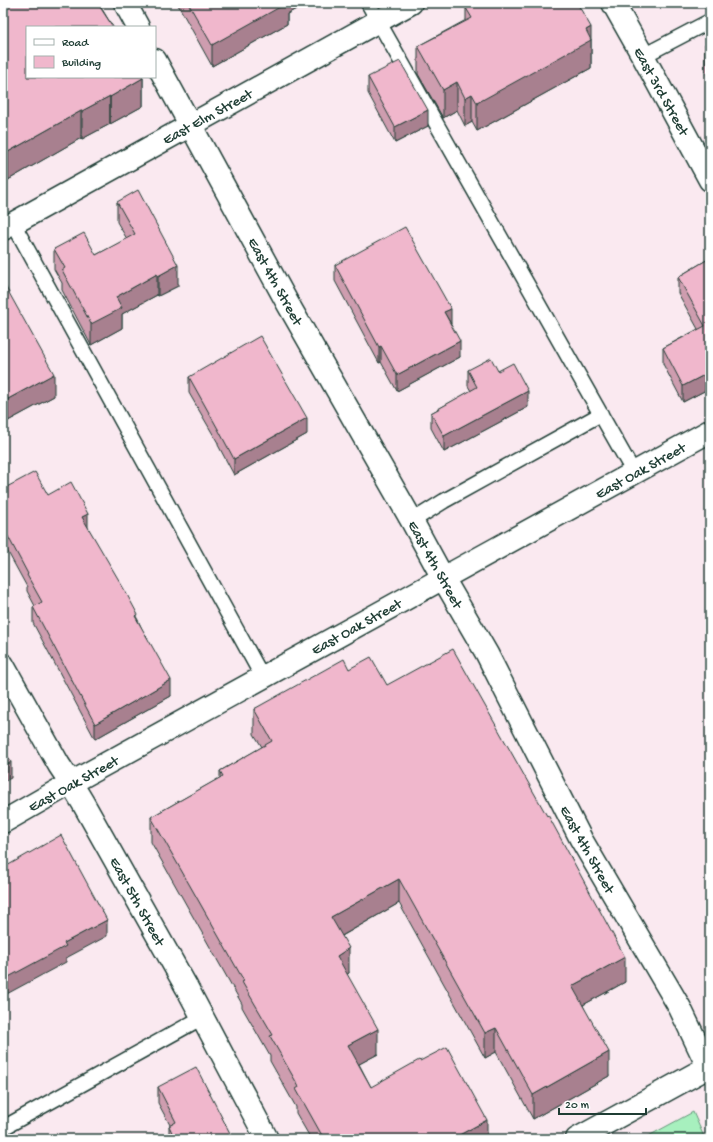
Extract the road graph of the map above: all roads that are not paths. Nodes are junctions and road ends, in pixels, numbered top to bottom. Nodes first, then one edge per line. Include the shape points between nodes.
1 (125, 3) edge
2 (411, 3) edge
3 (613, 3) edge
4 (373, 12) edge
5 (710, 21) edge
6 (137, 26) edge
7 (644, 56) junction
8 (156, 62) edge
9 (190, 125) junction
10 (710, 180) edge
11 (8, 226) edge
12 (601, 414) junction
13 (710, 431) edge
14 (634, 473) junction
15 (412, 521) junction
16 (443, 578) junction
17 (3, 665) edge
18 (263, 678) junction
19 (71, 783) junction
20 (3, 822) edge
21 (203, 1017) junction
22 (709, 1068) edge
23 (3, 1128) edge
24 (267, 1139) edge
25 (577, 1139) edge

1 - 6 street
2 - 4 street, East Elm Street
3 - 7 street, East 3rd Street
4 - 9 street, East Elm Street
4 - 12 lane
5 - 7 lane
7 - 10 street, East 3rd Street
8 - 9 street, East 4th Street
9 - 11 street, East Elm Street
9 - 15 street, East 4th Street via 288,304
11 - 18 lane
12 - 14 lane
12 - 15 lane
13 - 14 street, East Oak Street
14 - 16 street, East Oak Street
15 - 16 street, East 4th Street
16 - 18 street, East Oak Street
16 - 22 street, East 4th Street via 487,654 580,839 680,1008
17 - 19 street, East 5th Street
18 - 19 street, East Oak Street
19 - 20 street, East Oak Street
19 - 21 street, East 5th Street
21 - 23 lane
21 - 24 street, East 5th Street
22 - 25 street

